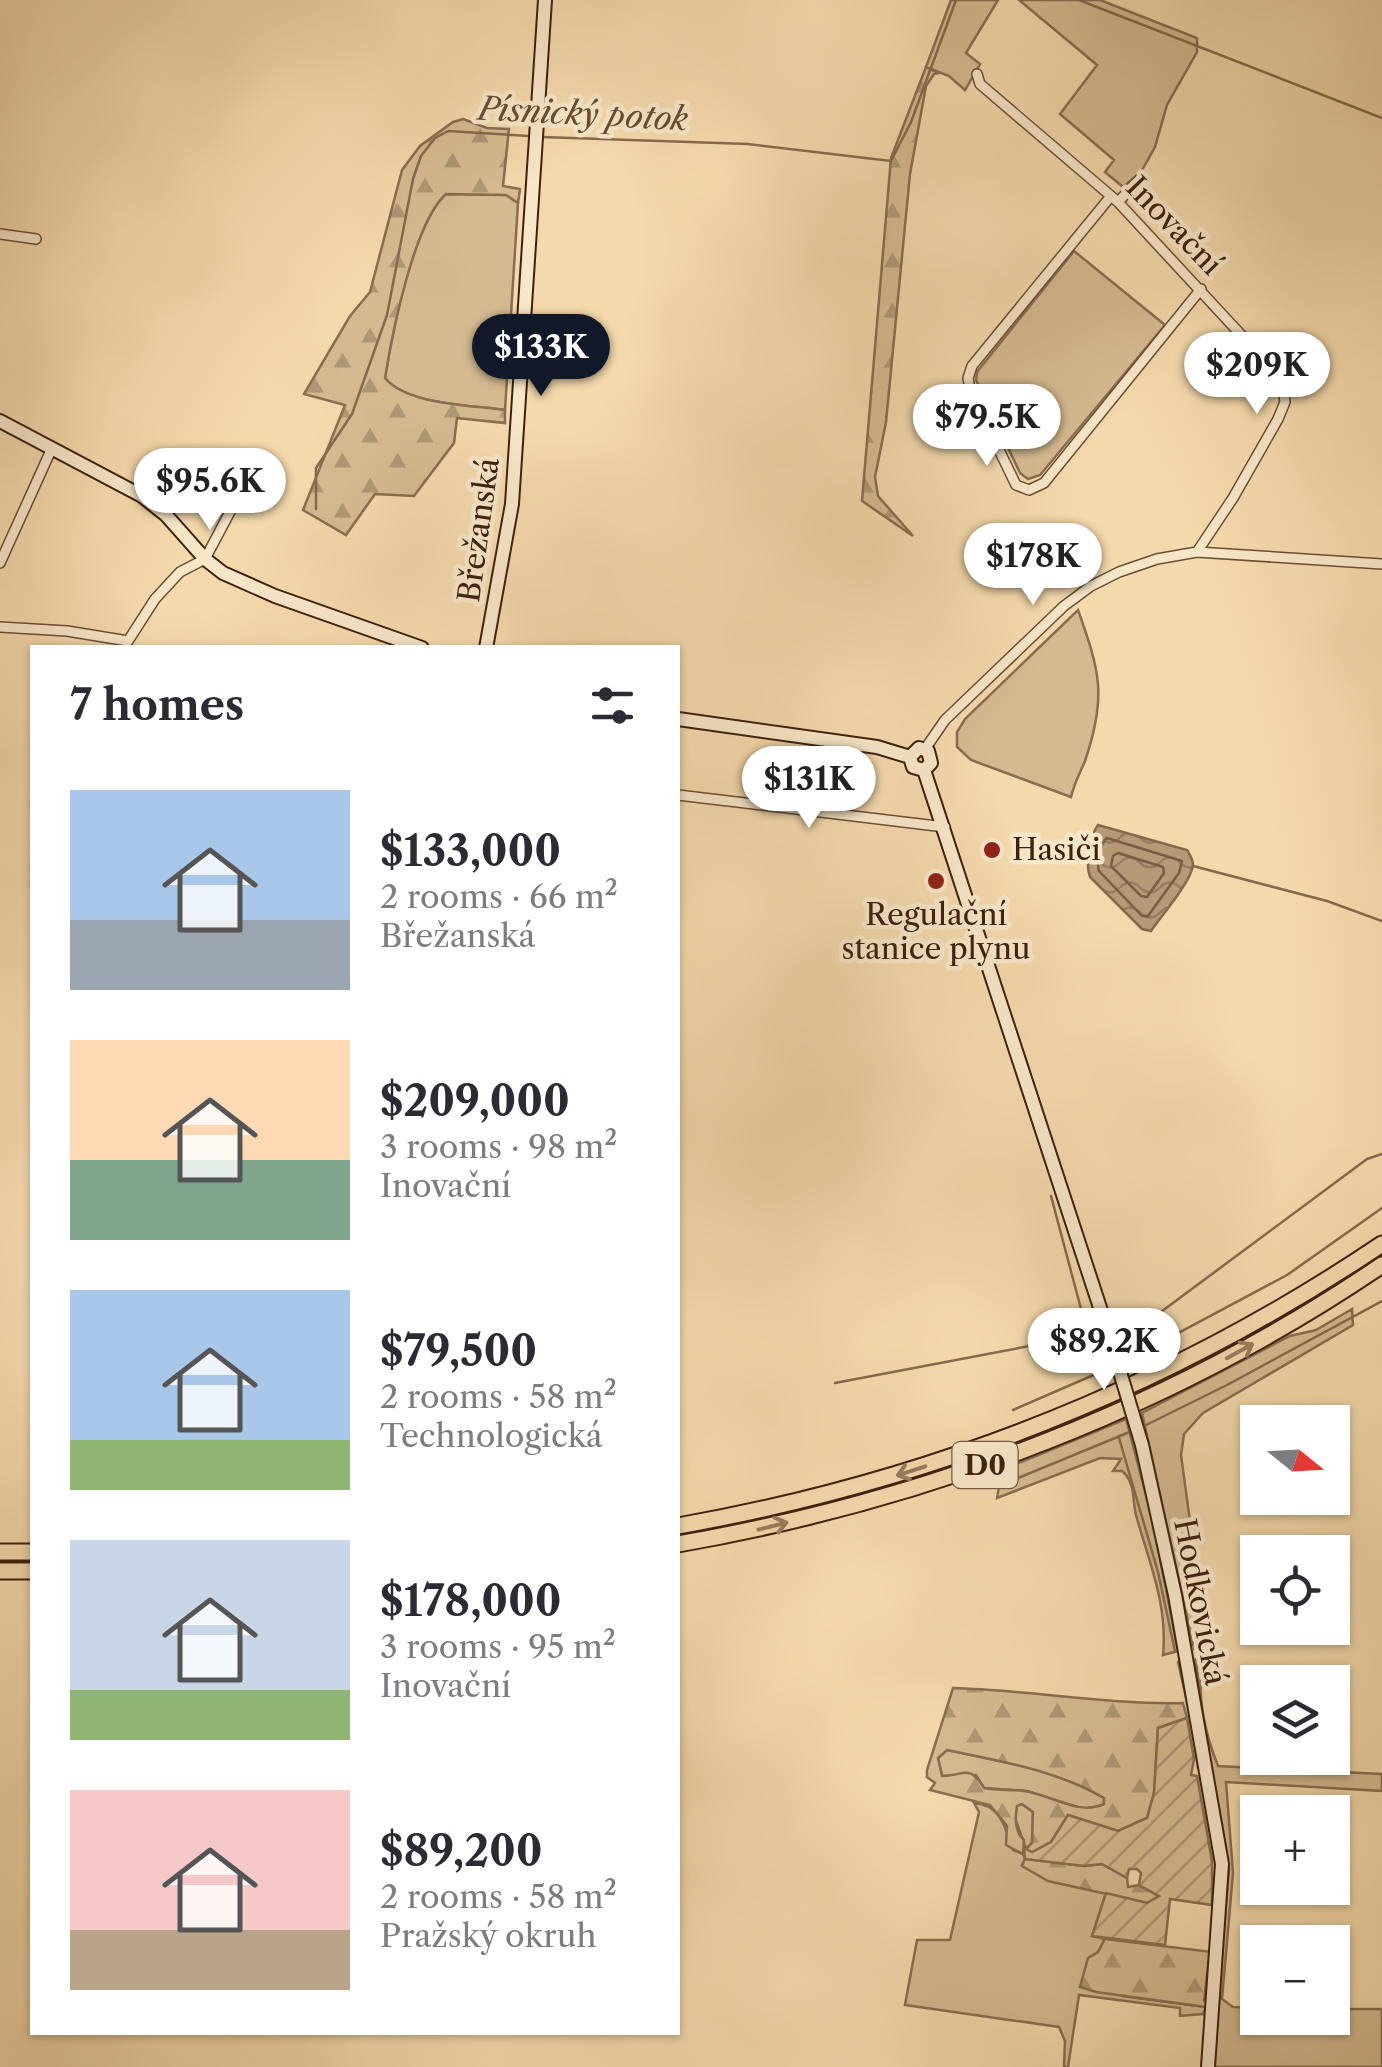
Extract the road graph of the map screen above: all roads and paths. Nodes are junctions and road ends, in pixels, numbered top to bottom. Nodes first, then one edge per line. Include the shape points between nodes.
1 (544, 0) edge
2 (976, 74) dead end
3 (1140, 178) dead end
4 (1114, 199) junction
5 (0, 234) edge
6 (36, 239) dead end
7 (1200, 289) junction
8 (0, 421) edge
9 (52, 448) junction
10 (250, 474) dead end
11 (1197, 552) junction
12 (205, 559) junction
13 (0, 563) edge
14 (1382, 564) edge
15 (0, 627) edge
16 (131, 644) edge
17 (414, 645) edge
18 (487, 645) edge
19 (680, 719) edge
20 (925, 749) junction
21 (910, 757) junction
22 (924, 770) junction
23 (680, 794) edge
24 (945, 827) junction
25 (1382, 1244) edge
26 (1382, 1265) edge
27 (680, 1526) edge
28 (680, 1544) edge
29 (0, 1552) edge
30 (30, 1552) edge
31 (0, 1570) edge
32 (30, 1570) edge
33 (1208, 2067) edge

1 - 18 street, Břežanská via 512,504
2 - 4 street, Inovační
3 - 4 street
4 - 7 street, Inovační
4 - 7 street via 972,366 970,390 1016,485 1029,490 1044,483
5 - 6 street
7 - 11 street, Inovační via 1274,367 1285,402
8 - 9 street
9 - 12 street via 142,496
9 - 13 street
10 - 12 street
11 - 14 street
11 - 20 street via 1090,586 945,720
12 - 16 street via 180,572 155,599
12 - 17 street via 242,583
15 - 16 street
19 - 21 street
20 - 21 street
20 - 22 street via 932,760
21 - 22 street via 913,768
22 - 24 street, Hodkovická
23 - 24 street
24 - 33 street, Hodkovická, bridge via 1142,1445 1222,1864
25 -> 27 highway, D0 via 1233,1335 1048,1423 893,1478
28 -> 26 highway, D0 via 898,1494 1040,1445 1215,1365
29 - 30 highway
31 - 32 highway

